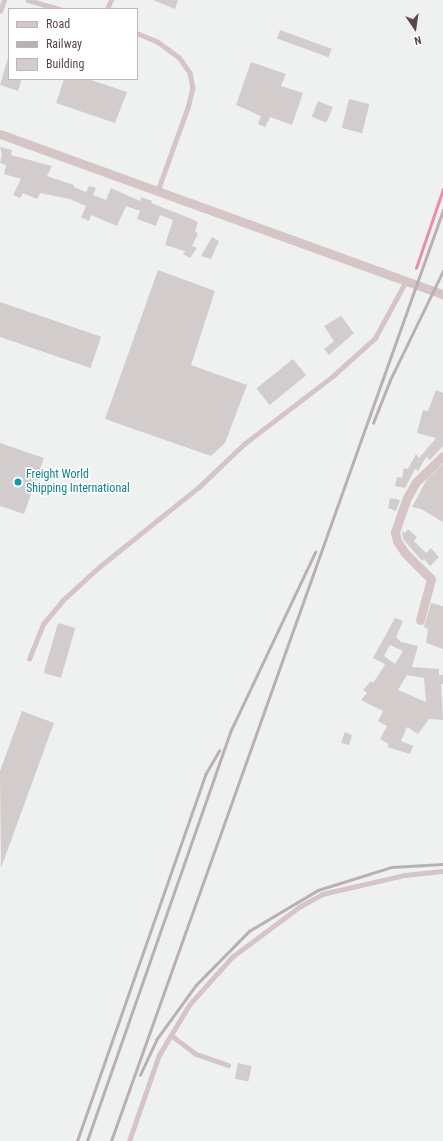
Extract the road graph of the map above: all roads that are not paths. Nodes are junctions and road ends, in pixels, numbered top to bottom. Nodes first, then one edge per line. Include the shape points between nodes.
1 (4, 0) edge
2 (28, 0) edge
3 (56, 8) edge
4 (0, 11) edge
5 (138, 33) edge
6 (0, 134) edge
7 (158, 191) junction
8 (406, 281) junction
9 (443, 294) edge
10 (443, 456) edge
11 (420, 620) dead end
12 (29, 659) dead end
13 (443, 872) edge
14 (171, 1035) junction
15 (228, 1065) dead end
16 (129, 1141) edge

1 - 4 lane
2 - 3 lane
5 - 7 lane via 158,42 179,57 190,73 193,88
6 - 7 street
7 - 8 street
8 - 9 street
8 - 12 lane via 374,338 333,376 244,444 200,486 99,567 62,601 43,624
10 - 11 street via 416,482 407,498 395,532 397,542 405,553 431,579
13 - 14 lane via 405,874 350,885 322,894 299,907 248,944 210,978
14 - 15 lane via 196,1054
14 - 16 lane via 159,1054

